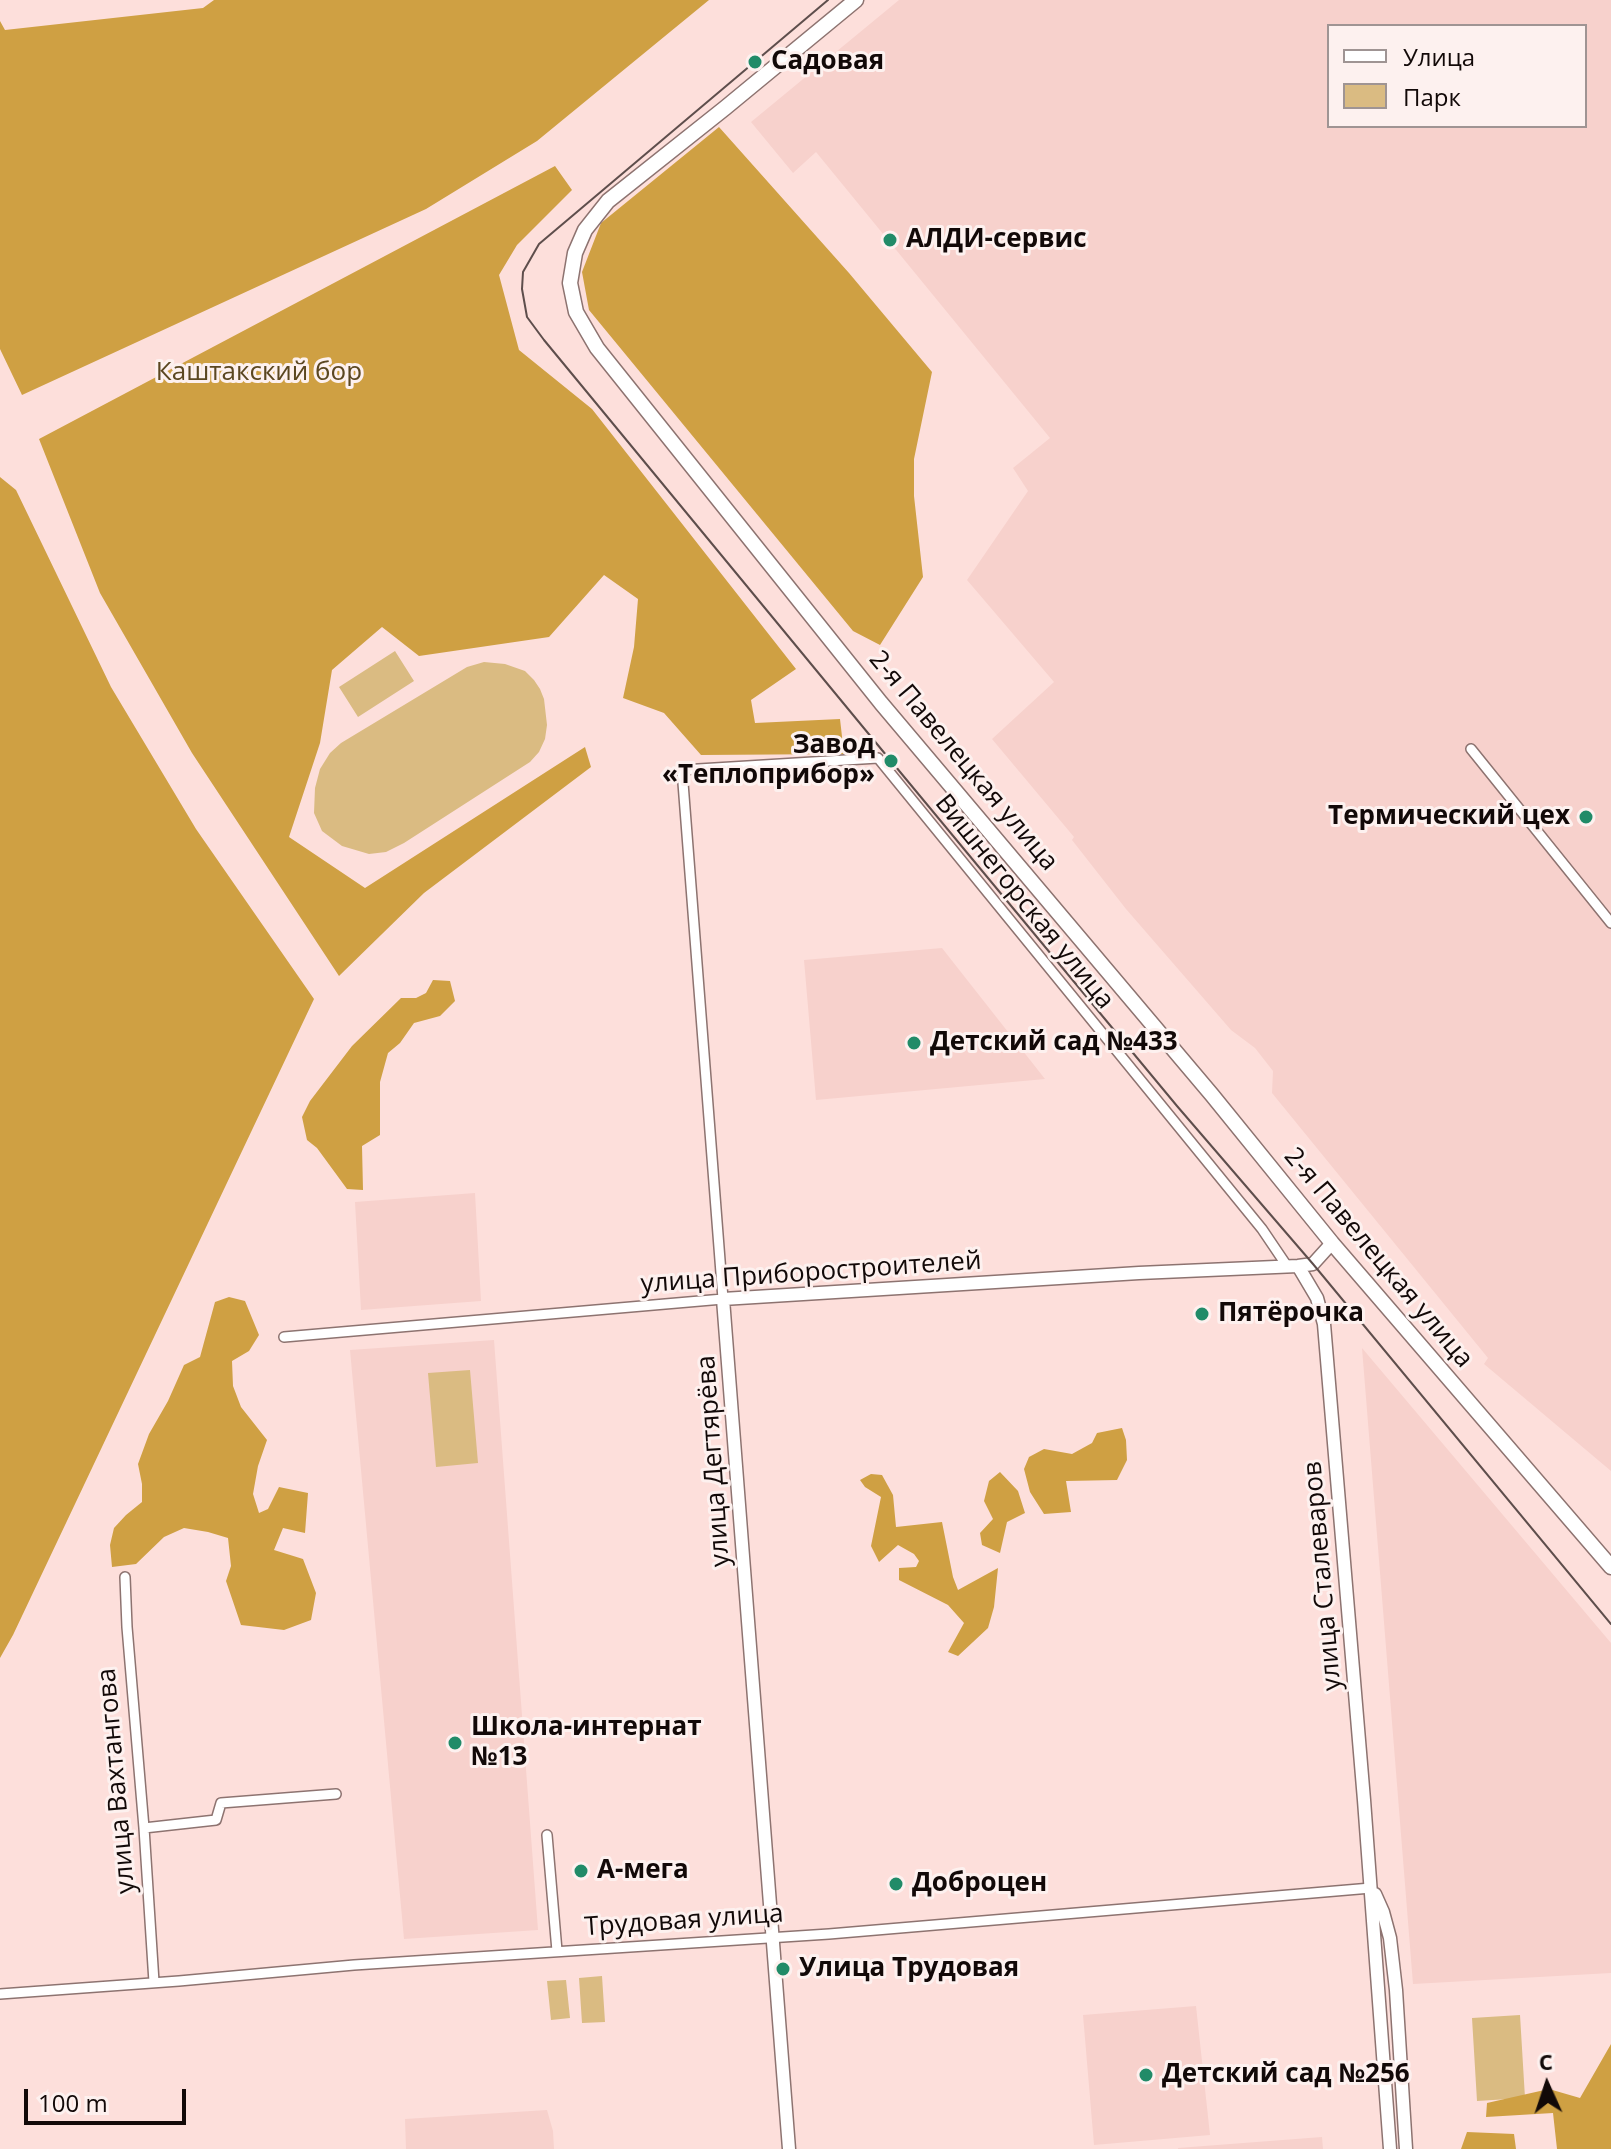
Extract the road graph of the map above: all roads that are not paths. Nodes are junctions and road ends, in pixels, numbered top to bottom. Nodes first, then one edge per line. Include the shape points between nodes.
1 (856, 0) edge
2 (1471, 749) dead end
3 (682, 770) joint
4 (1611, 923) edge
5 (1332, 1243) junction
6 (1293, 1266) junction
7 (723, 1299) junction
8 (284, 1337) dead end
9 (1611, 1567) edge
10 (125, 1577) dead end
11 (336, 1794) dead end
12 (144, 1828) junction
13 (547, 1835) dead end
14 (1371, 1888) junction
15 (772, 1937) junction
16 (557, 1951) junction
17 (154, 1982) junction
18 (0, 1994) edge
19 (789, 2149) edge
20 (1390, 2149) edge
21 (1406, 2149) edge

1 - 5 main road, 2-я Павелецкая улица via 608,201 575,253 570,283 576,312 597,348 881,703
2 - 4 street
3 - 6 street, Вишнегорская улица via 878,758
3 - 7 street, улица Дегтярёва
5 - 6 street, улица Приборостроителей via 1313,1264
5 - 9 main road, 2-я Павелецкая улица
6 - 7 street, улица Приборостроителей
6 - 14 street, улица Сталеваров via 1317,1298 1324,1324
7 - 8 street, улица Приборостроителей
7 - 15 street, улица Дегтярёва
10 - 12 street, улица Вахтангова
11 - 12 street via 221,1803 216,1820
12 - 17 street, улица Вахтангова
13 - 16 street
14 - 15 street, Трудовая улица
14 - 20 street, улица Сталеваров
14 - 21 street, улица Сталеваров via 1390,1938
15 - 16 street, Трудовая улица
15 - 19 street, улица Дегтярёва
16 - 17 street, Трудовая улица
17 - 18 street, Трудовая улица

